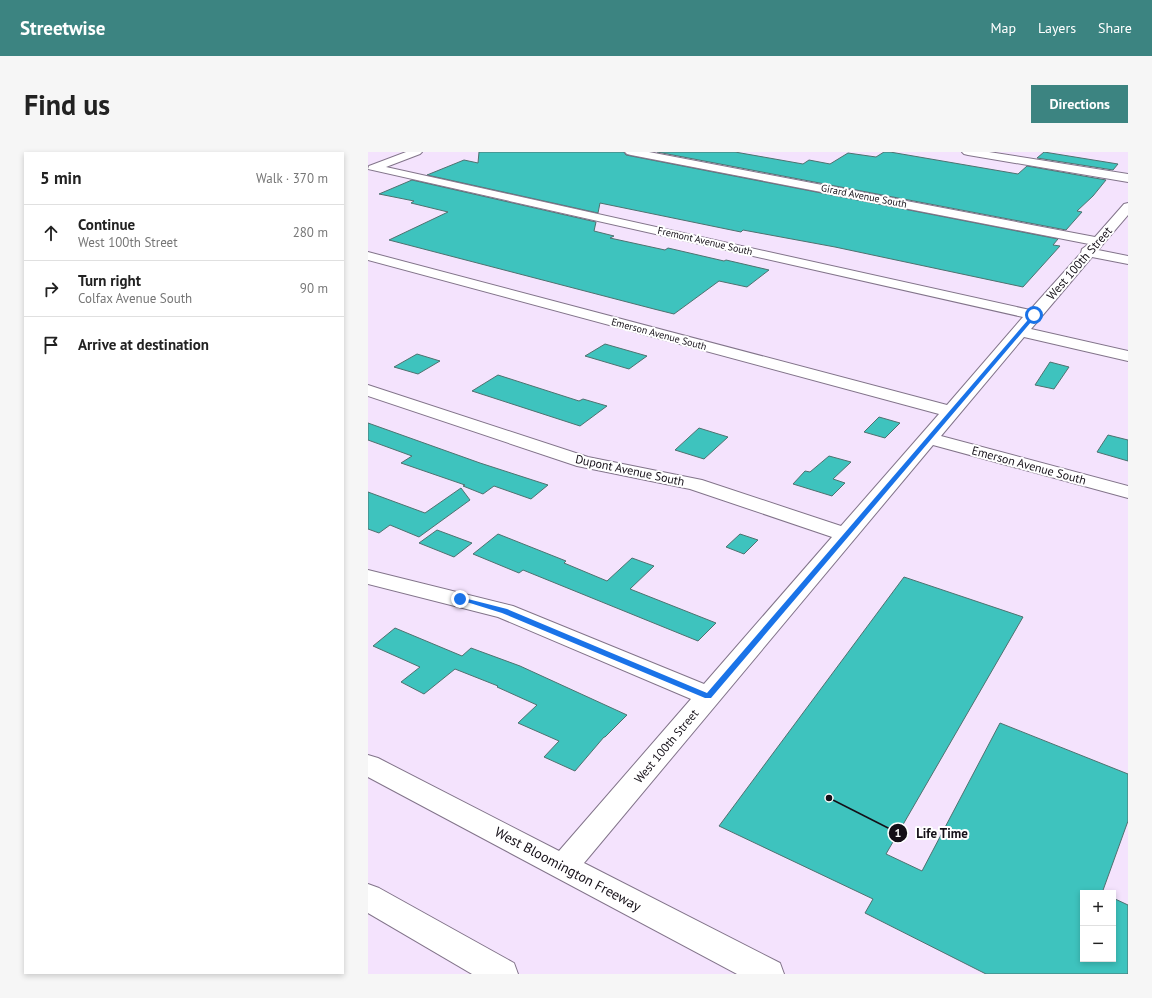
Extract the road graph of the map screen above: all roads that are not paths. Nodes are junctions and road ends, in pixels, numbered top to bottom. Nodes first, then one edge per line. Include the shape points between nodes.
1 (416, 152) edge
2 (632, 152) edge
3 (968, 152) edge
4 (1004, 155) edge
5 (371, 169) edge
6 (1128, 178) edge
7 (1128, 207) edge
8 (1092, 247) junction
9 (368, 256) edge
10 (1128, 260) edge
11 (1034, 315) junction
12 (1020, 331) junction
13 (1128, 356) edge
14 (368, 390) edge
15 (951, 412) junction
16 (929, 438) junction
17 (1128, 492) edge
18 (847, 535) junction
19 (368, 577) edge
20 (708, 696) junction
21 (368, 765) edge
22 (563, 867) junction
23 (368, 897) edge
24 (502, 974) edge
25 (768, 974) edge

1 - 5 main road
2 - 8 main road, Girard Avenue South
3 - 4 main road
4 - 6 main road
5 - 11 main road, Fremont Avenue South
7 - 8 main road, West 100th Street
8 - 10 main road, Girard Avenue South
8 - 11 main road, West 100th Street
9 - 15 main road, Emerson Avenue South
11 - 12 main road, West 100th Street
12 - 13 main road
12 - 15 main road, West 100th Street
14 - 18 main road, Dupont Avenue South via 584,462 695,484
15 - 16 main road, West 100th Street
16 - 17 main road, Emerson Avenue South
16 - 18 main road, West 100th Street
18 - 20 main road, West 100th Street
19 - 20 main road via 505,611
20 - 22 main road, West 100th Street
21 - 22 main road, West Bloomington Freeway
22 - 25 main road, West Bloomington Freeway
23 - 24 main road

